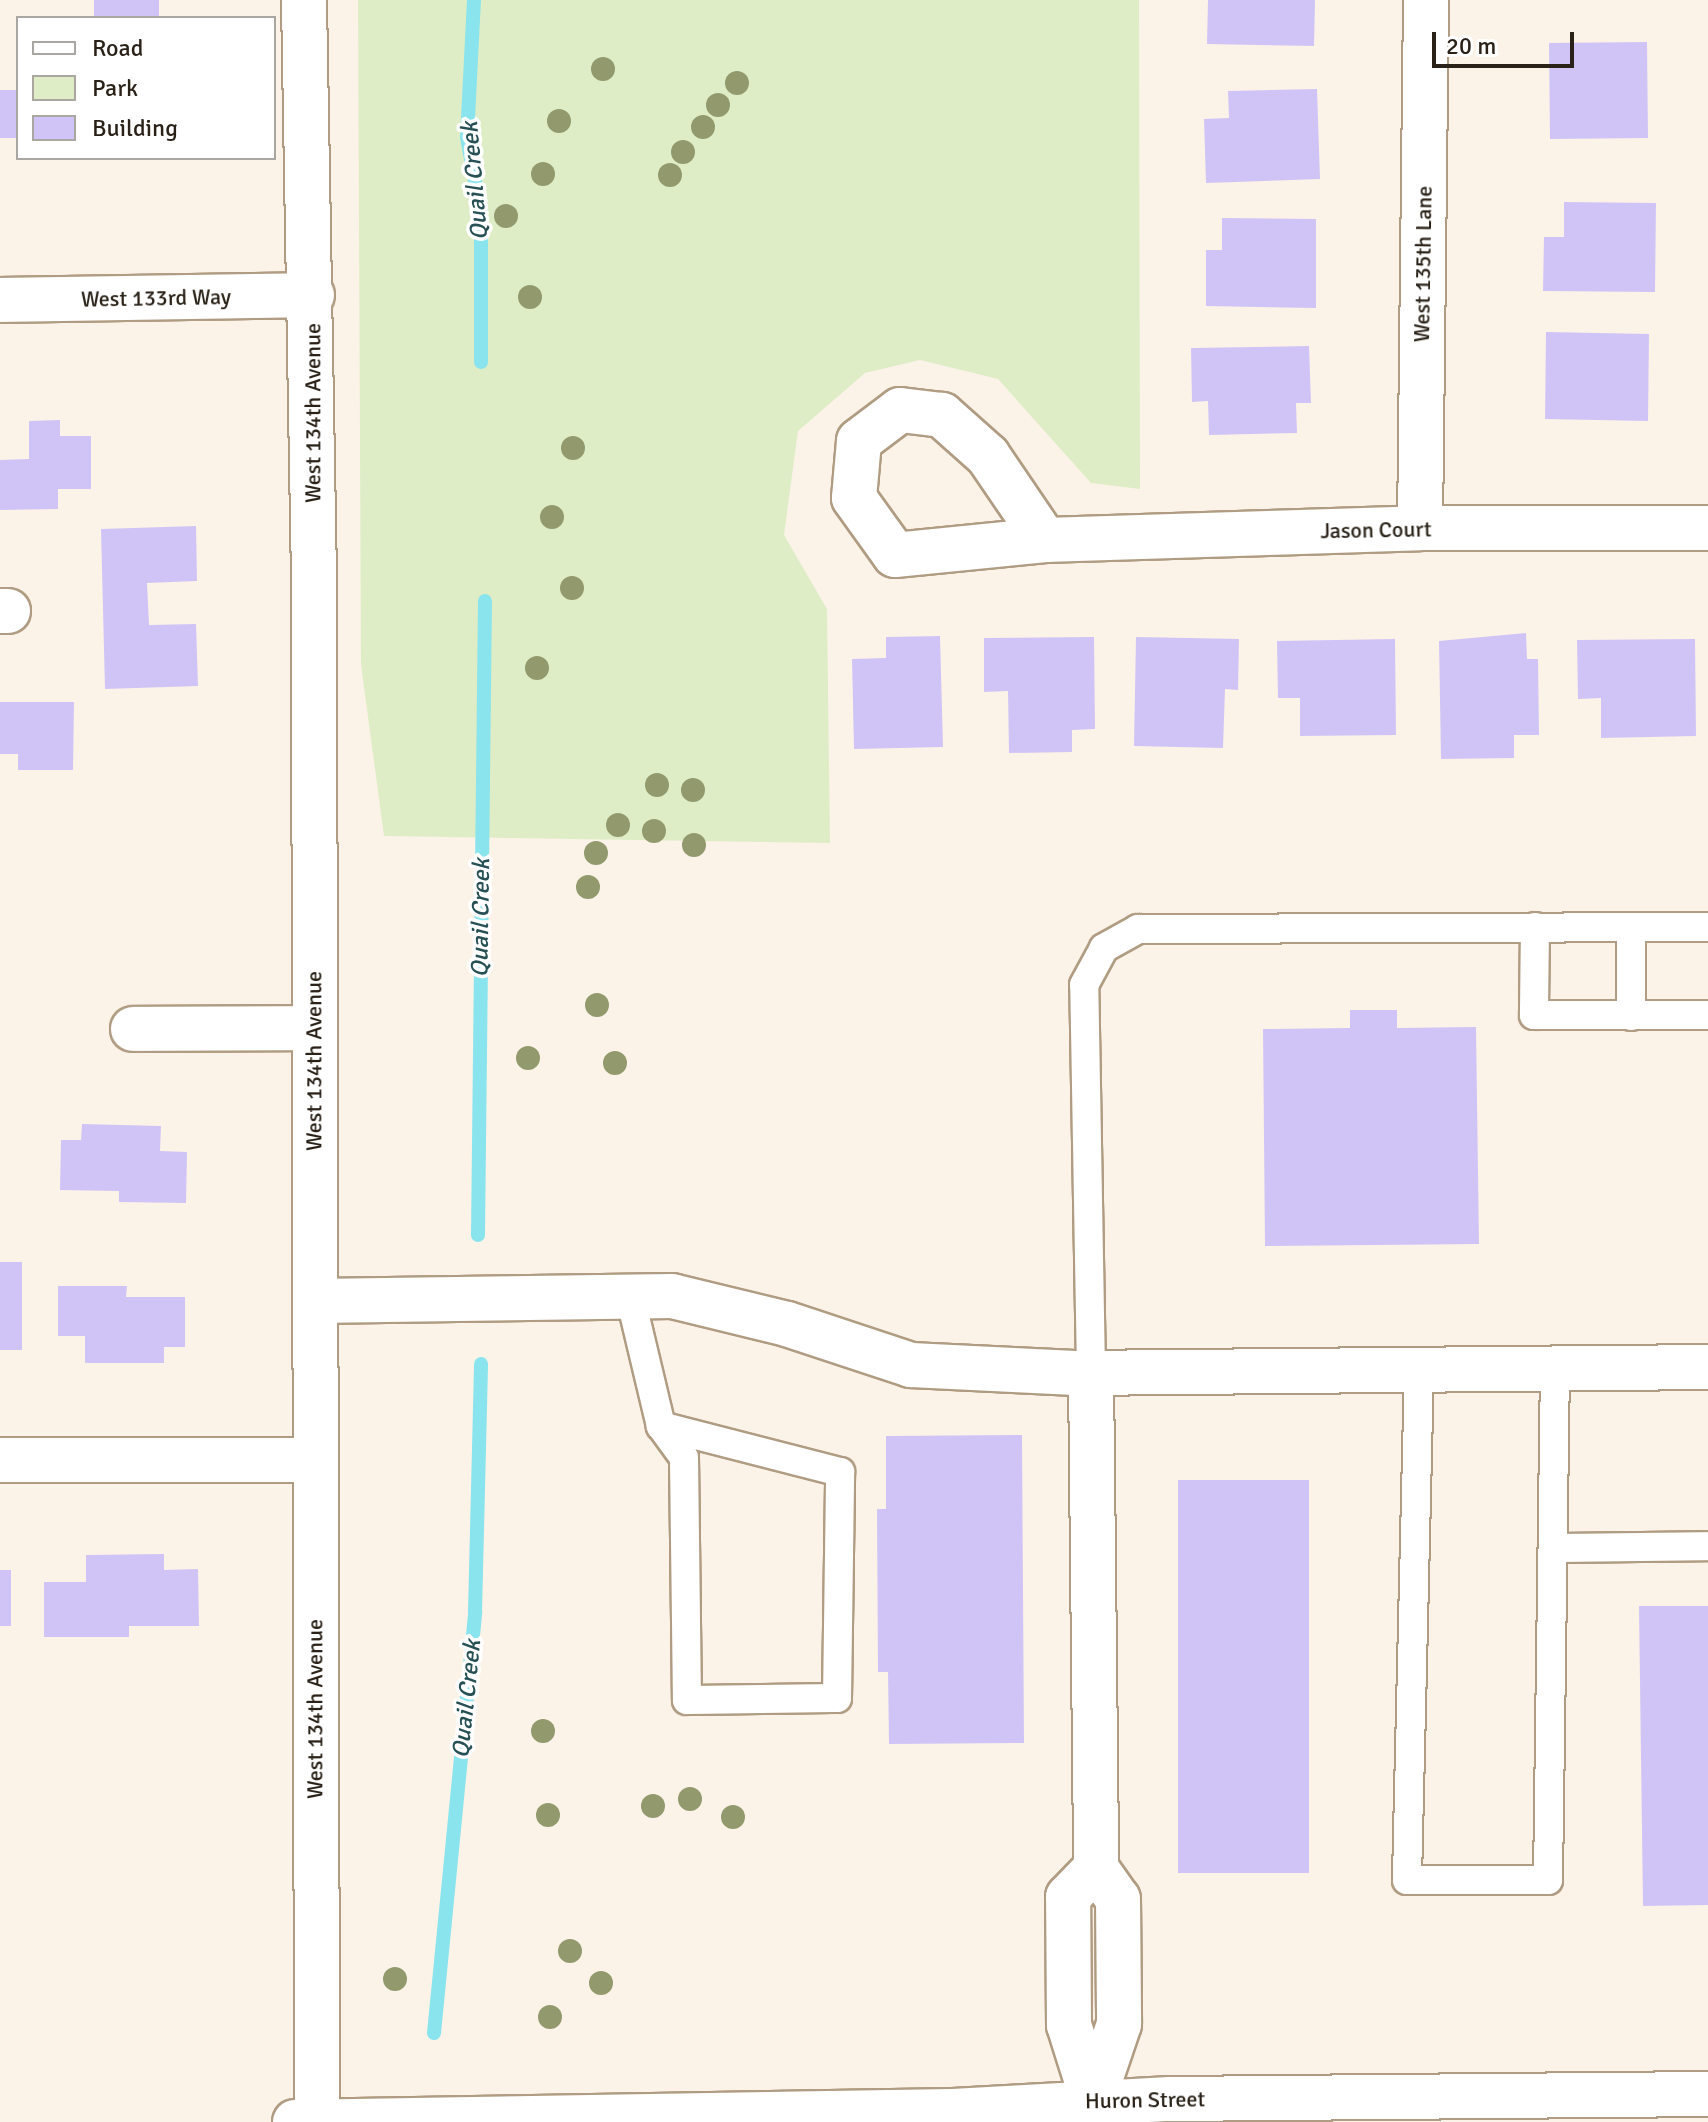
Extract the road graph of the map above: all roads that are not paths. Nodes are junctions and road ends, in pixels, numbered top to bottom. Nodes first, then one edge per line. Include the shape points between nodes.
1 (304, 0) edge
2 (1426, 0) edge
3 (312, 295) junction
4 (0, 300) edge
5 (1420, 528) junction
6 (1708, 528) edge
7 (1045, 540) dead end
8 (1535, 927) junction
9 (1631, 927) junction
10 (1708, 927) edge
11 (1708, 1015) edge
12 (1631, 1016) junction
13 (313, 1028) junction
14 (133, 1029) dead end
15 (630, 1296) junction
16 (315, 1301) junction
17 (1708, 1367) edge
18 (1555, 1368) junction
19 (1419, 1369) junction
20 (1091, 1372) junction
21 (661, 1426) junction
22 (0, 1460) edge
23 (314, 1460) junction
24 (1708, 1546) edge
25 (1553, 1548) junction
26 (1708, 2094) edge
27 (1092, 2111) edge
28 (295, 2122) edge
29 (317, 2122) edge

1 - 3 street, West 134th Avenue
2 - 5 street, West 135th Lane
3 - 4 street, West 133rd Way
3 - 13 street, West 134th Avenue
5 - 6 street, Jason Court
5 - 7 street, Jason Court
8 - 9 lane
8 - 12 lane via 1534,1015
8 - 20 lane via 1138,929 1104,948 1084,985
9 - 10 lane
9 - 12 lane
11 - 12 lane
13 - 14 street
13 - 16 street, West 134th Avenue
15 - 16 street
15 - 20 street via 672,1296 787,1324 911,1365
15 - 21 lane
16 - 23 street, West 134th Avenue
17 - 18 street
18 - 19 street
18 - 25 lane
19 - 20 street
19 - 25 lane via 1407,1880 1548,1880
20 - 27 street via 1096,1868 1068,1897 1069,2025
21 - 21 lane via 684,1458 687,1700 837,1698 840,1472
22 - 23 street
23 - 29 street, West 134th Avenue
24 - 25 lane
26 - 27 street, Huron Street
27 - 29 street, Huron Street
28 - 29 street, Huron Street

